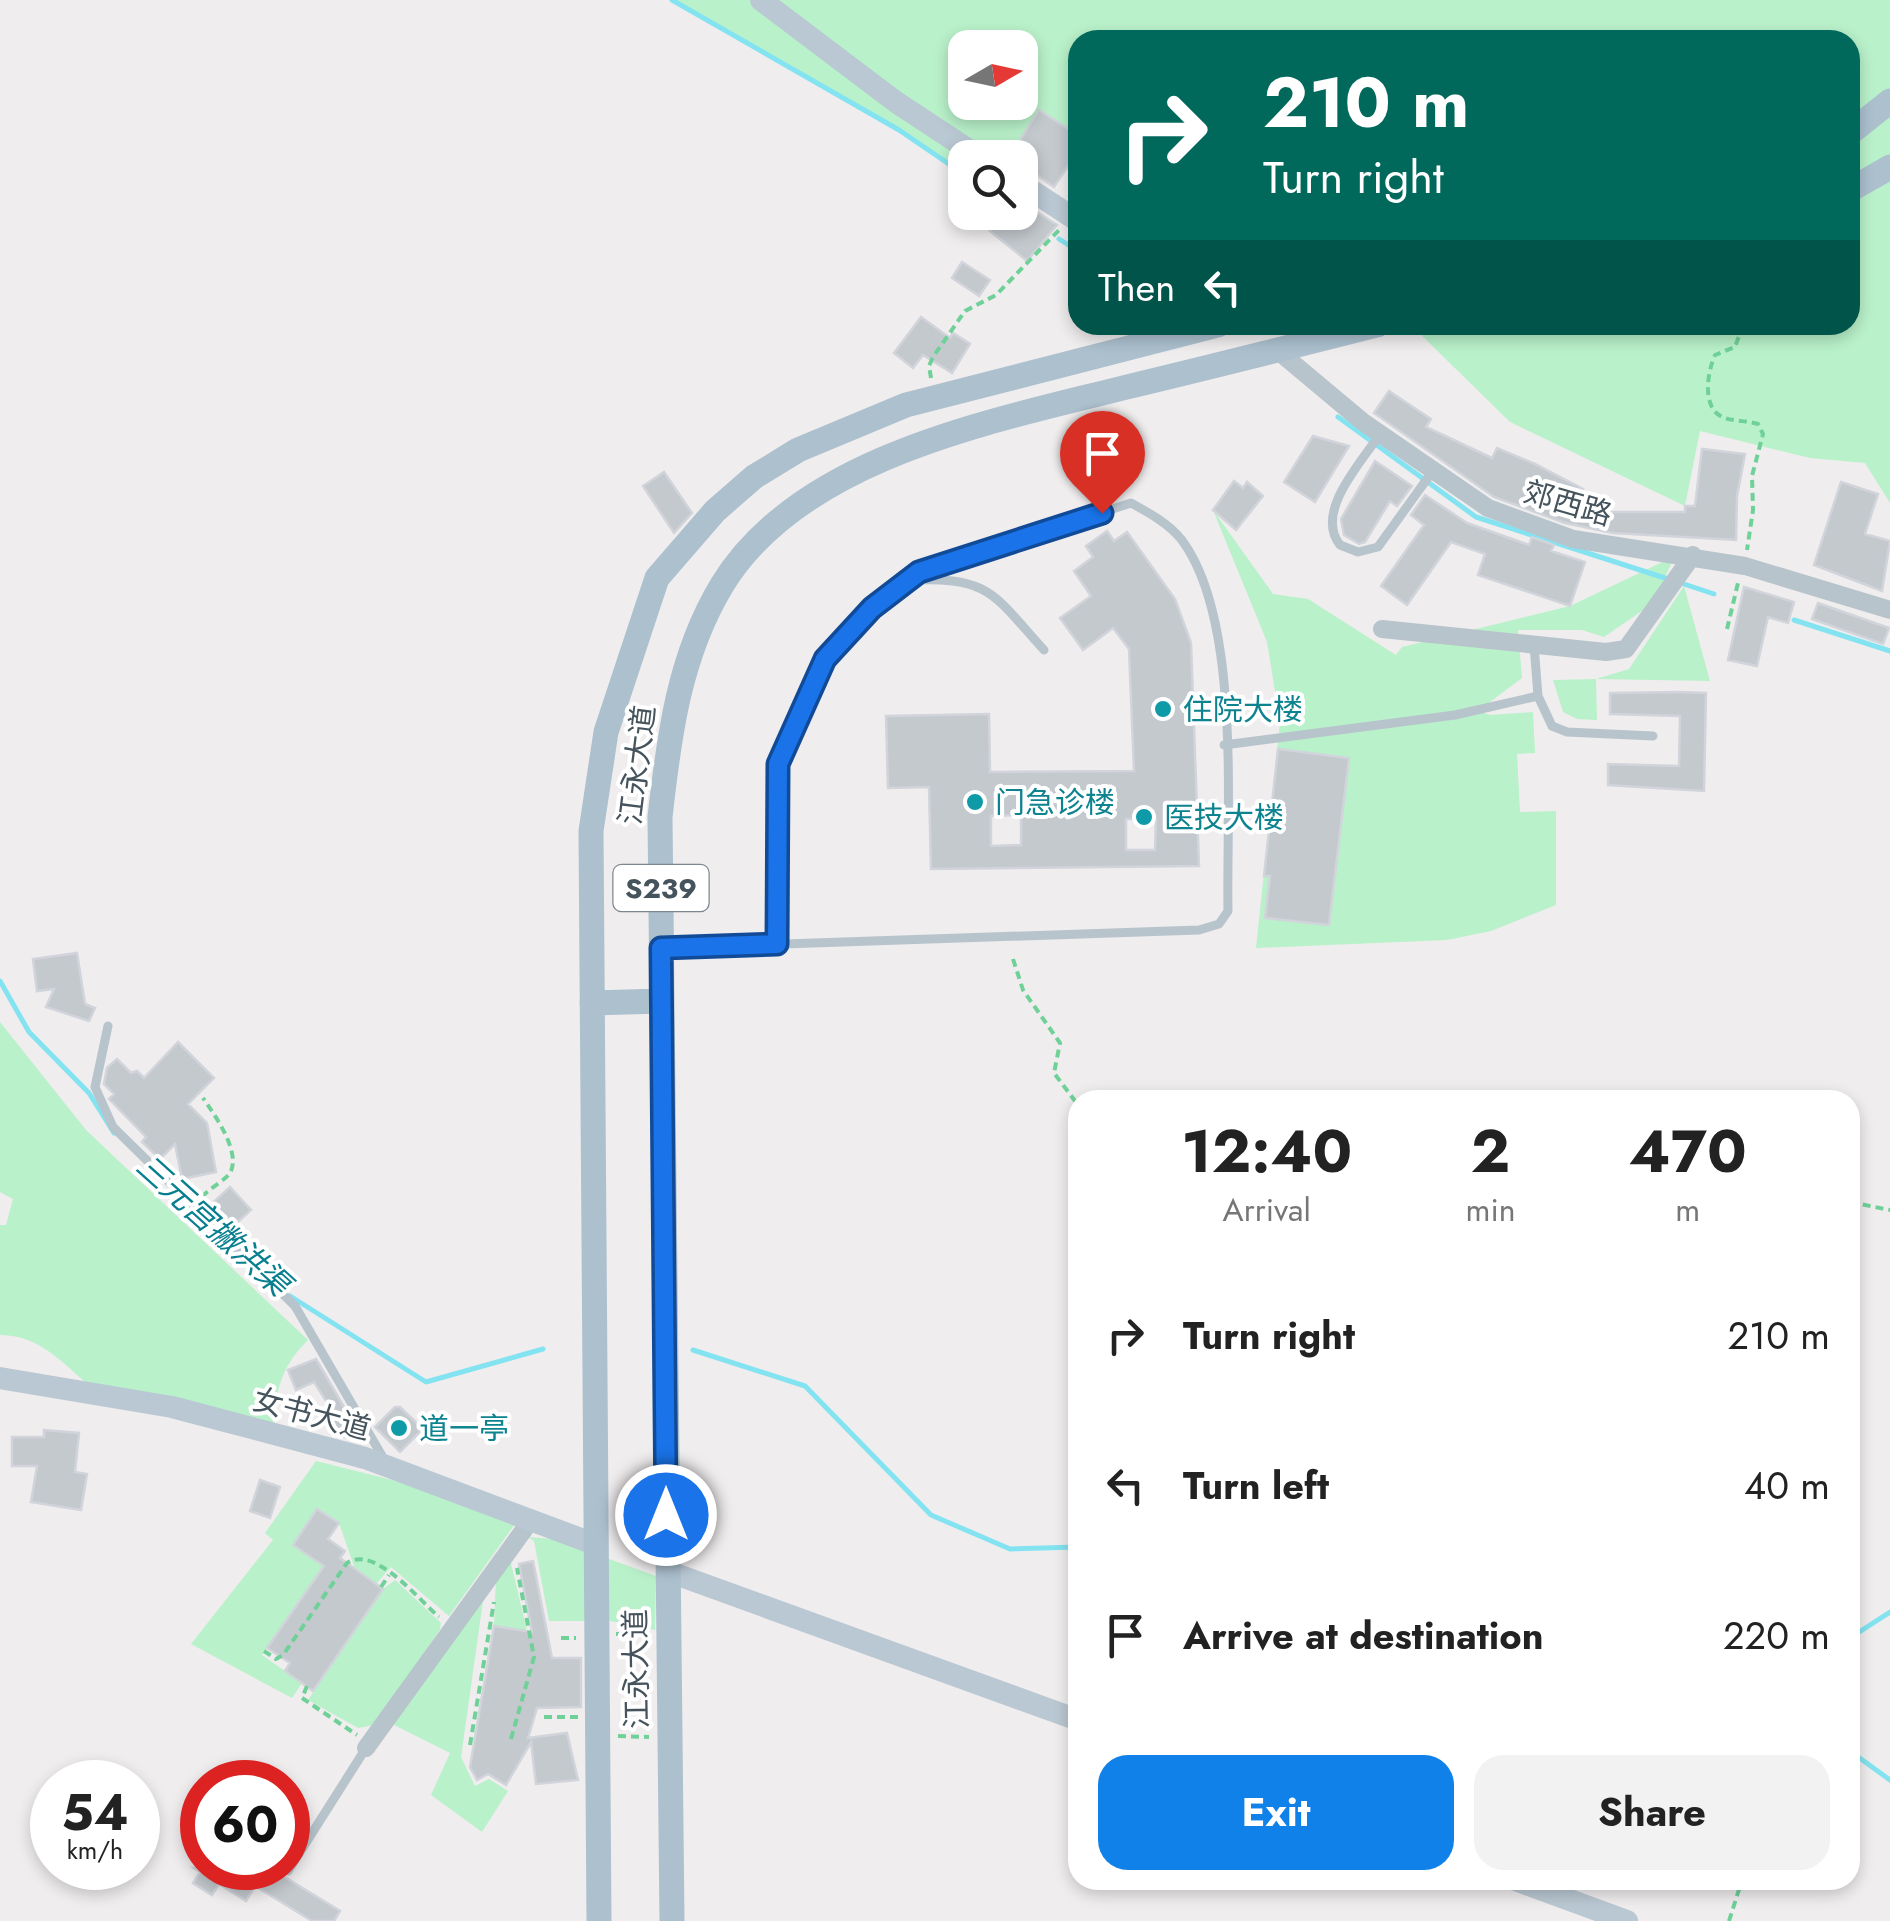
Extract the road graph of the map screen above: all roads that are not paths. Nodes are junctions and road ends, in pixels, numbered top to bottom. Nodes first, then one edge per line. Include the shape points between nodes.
1 (761, 0) edge
2 (1890, 101) edge
3 (1860, 125) edge
4 (954, 140) edge
5 (1890, 167) edge
6 (1860, 184) edge
7 (1038, 195) edge
8 (1068, 215) edge
9 (1179, 335) edge
10 (1337, 335) edge
11 (1277, 350) junction
12 (1376, 440) junction
13 (1428, 478) junction
14 (1693, 555) junction
15 (908, 580) junction
16 (1890, 610) edge
17 (1382, 630) dead end
18 (1534, 644) junction
19 (1044, 650) dead end
20 (1538, 696) junction
21 (1653, 736) dead end
22 (1224, 745) junction
23 (777, 944) junction
24 (661, 948) junction
25 (662, 1001) junction
26 (592, 1003) junction
27 (108, 1026) dead end
28 (0, 1378) edge
29 (388, 1466) junction
30 (531, 1520) junction
31 (597, 1545) junction
32 (667, 1571) junction
33 (1068, 1716) edge
34 (367, 1746) joint
35 (310, 1836) edge
36 (1542, 1890) edge
37 (599, 1921) edge
38 (672, 1921) edge
39 (1627, 1921) edge

1 - 4 main road
2 - 3 main road
5 - 6 main road
7 - 8 main road
9 - 26 main road, 江永大道 / S239 via 934,398 849,427 754,476 715,511 657,578 606,732 591,831
10 - 11 main road, 江永大道 / S239
11 - 12 street, 郊西路
11 - 24 main road, 江永大道 / S239 via 973,427 896,454 821,492 759,543 723,583 687,658 660,817
12 - 13 street, 郊西路
12 - 13 lane via 1330,521 1340,546 1358,552 1378,547
13 - 14 street, 郊西路 via 1574,538
14 - 16 street, 郊西路
14 - 18 street via 1626,648
15 - 19 lane via 957,578 991,593
15 - 22 lane via 1131,503 1181,540 1202,582 1222,647
15 - 23 lane via 825,659 778,764
17 - 18 street
18 - 20 lane
20 - 21 lane via 1552,726 1568,732
20 - 22 lane via 1466,713
22 - 23 lane via 1228,911 1219,924 1199,930
23 - 24 lane
24 - 25 main road, 江永大道 / S239
25 - 26 main road
25 - 32 main road, 江永大道 / S239
26 - 31 main road, 江永大道 / S239
27 - 29 lane via 95,1087 113,1127 295,1306
28 - 29 main road, 女书大道 via 172,1407
29 - 30 main road, 女书大道
30 - 31 main road, 女书大道
30 - 34 street
31 - 37 main road, 江永大道 / S239
32 - 33 main road
32 - 38 main road, 江永大道 / S239
34 - 35 lane
36 - 39 main road

